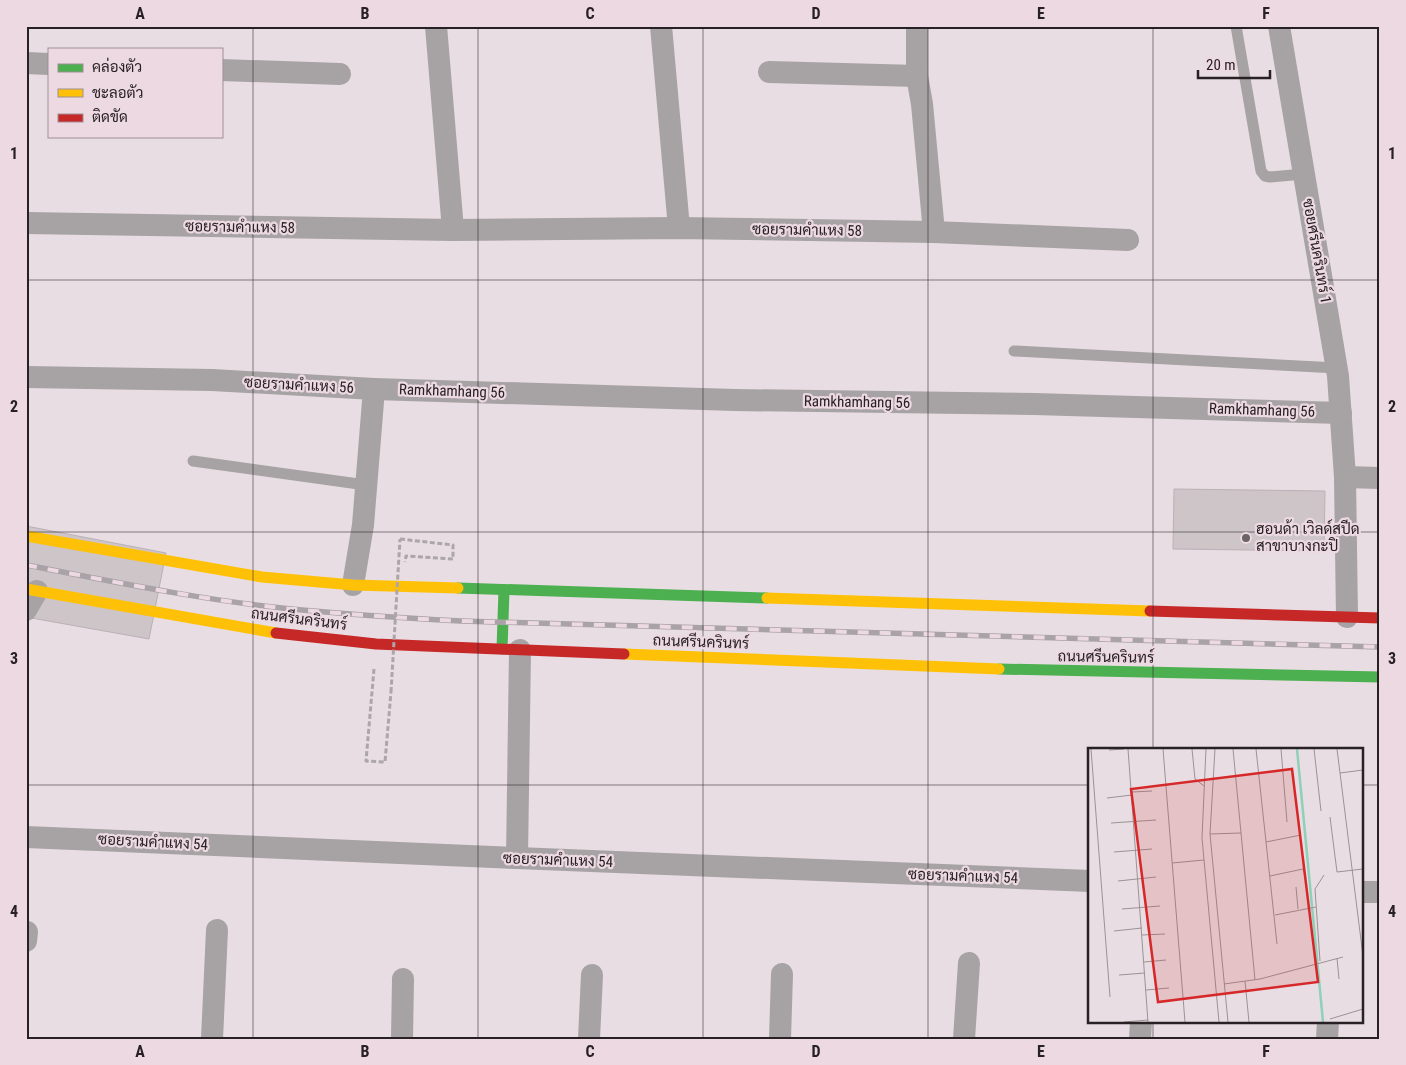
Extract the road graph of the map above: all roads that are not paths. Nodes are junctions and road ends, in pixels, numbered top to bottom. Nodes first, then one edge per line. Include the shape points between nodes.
1 (436, 26) edge
2 (661, 26) edge
3 (917, 26) edge
4 (1236, 26) edge
5 (1278, 26) edge
6 (26, 63) edge
7 (48, 64) edge
8 (222, 70) edge
9 (769, 72) dead end
10 (340, 74) dead end
11 (917, 76) junction
12 (1304, 174) junction
13 (26, 223) edge
14 (679, 228) junction
15 (453, 230) junction
16 (934, 232) junction
17 (1128, 240) dead end
18 (1014, 351) dead end
19 (1337, 368) junction
20 (26, 377) edge
21 (374, 389) junction
22 (1341, 413) junction
23 (193, 461) dead end
24 (1345, 477) junction
25 (1380, 478) edge
26 (366, 485) junction
27 (26, 536) edge
28 (353, 585) junction
29 (504, 590) junction
30 (30, 597) edge
31 (1347, 617) junction
32 (1380, 618) edge
33 (511, 649) junction
34 (1380, 677) edge
35 (26, 837) edge
36 (517, 858) junction
37 (1088, 881) edge
38 (1364, 892) edge
39 (1380, 892) edge
40 (217, 930) dead end
41 (27, 932) edge
42 (26, 941) edge
43 (970, 963) dead end
44 (782, 974) dead end
45 (592, 975) dead end
46 (403, 980) dead end
47 (1141, 1022) edge
48 (1328, 1022) edge
49 (212, 1039) edge
50 (402, 1039) edge
51 (590, 1039) edge
52 (780, 1039) edge
53 (964, 1039) edge
54 (1140, 1039) edge
55 (1327, 1039) edge

1 - 15 street
2 - 14 street
3 - 11 street
4 - 12 lane via 1261,171 1270,177
5 - 12 street, ซอยศรีนครินทร์ 1
6 - 7 street
8 - 10 street
9 - 11 street
11 - 16 street
12 - 19 street, ซอยศรีนครินทร์ 1
13 - 15 street, ซอยรามคำแหง 58
14 - 15 street, ซอยรามคำแหง 58
14 - 16 street, ซอยรามคำแหง 58
16 - 17 street, ซอยรามคำแหง 58
18 - 19 lane
19 - 22 street, ซอยศรีนครินทร์ 1
20 - 21 street, ซอยรามคำแหง 56 via 212,380
21 - 22 street, Ramkhamhang 56
21 - 26 street, ซอยรามคำแหง 56
22 - 24 street, ซอยศรีนครินทร์ 1
23 - 26 lane
24 - 25 street
24 - 31 street, ซอยศรีนครินทร์ 1
26 - 28 street, ซอยรามคำแหง 56
27 - 28 main road via 262,577
28 - 29 main road
29 - 31 main road
29 - 33 main road
30 - 33 main road, ถนนศรีนครินทร์ via 282,634 376,644
31 - 32 main road
33 - 34 main road, ถนนศรีนครินทร์ via 1012,670
33 - 36 street
35 - 36 street, ซอยรามคำแหง 54
36 - 37 street, ซอยรามคำแหง 54
38 - 39 street
40 - 49 street
41 - 42 street
43 - 53 street
44 - 52 street
45 - 51 street
46 - 50 street
47 - 54 street
48 - 55 street

